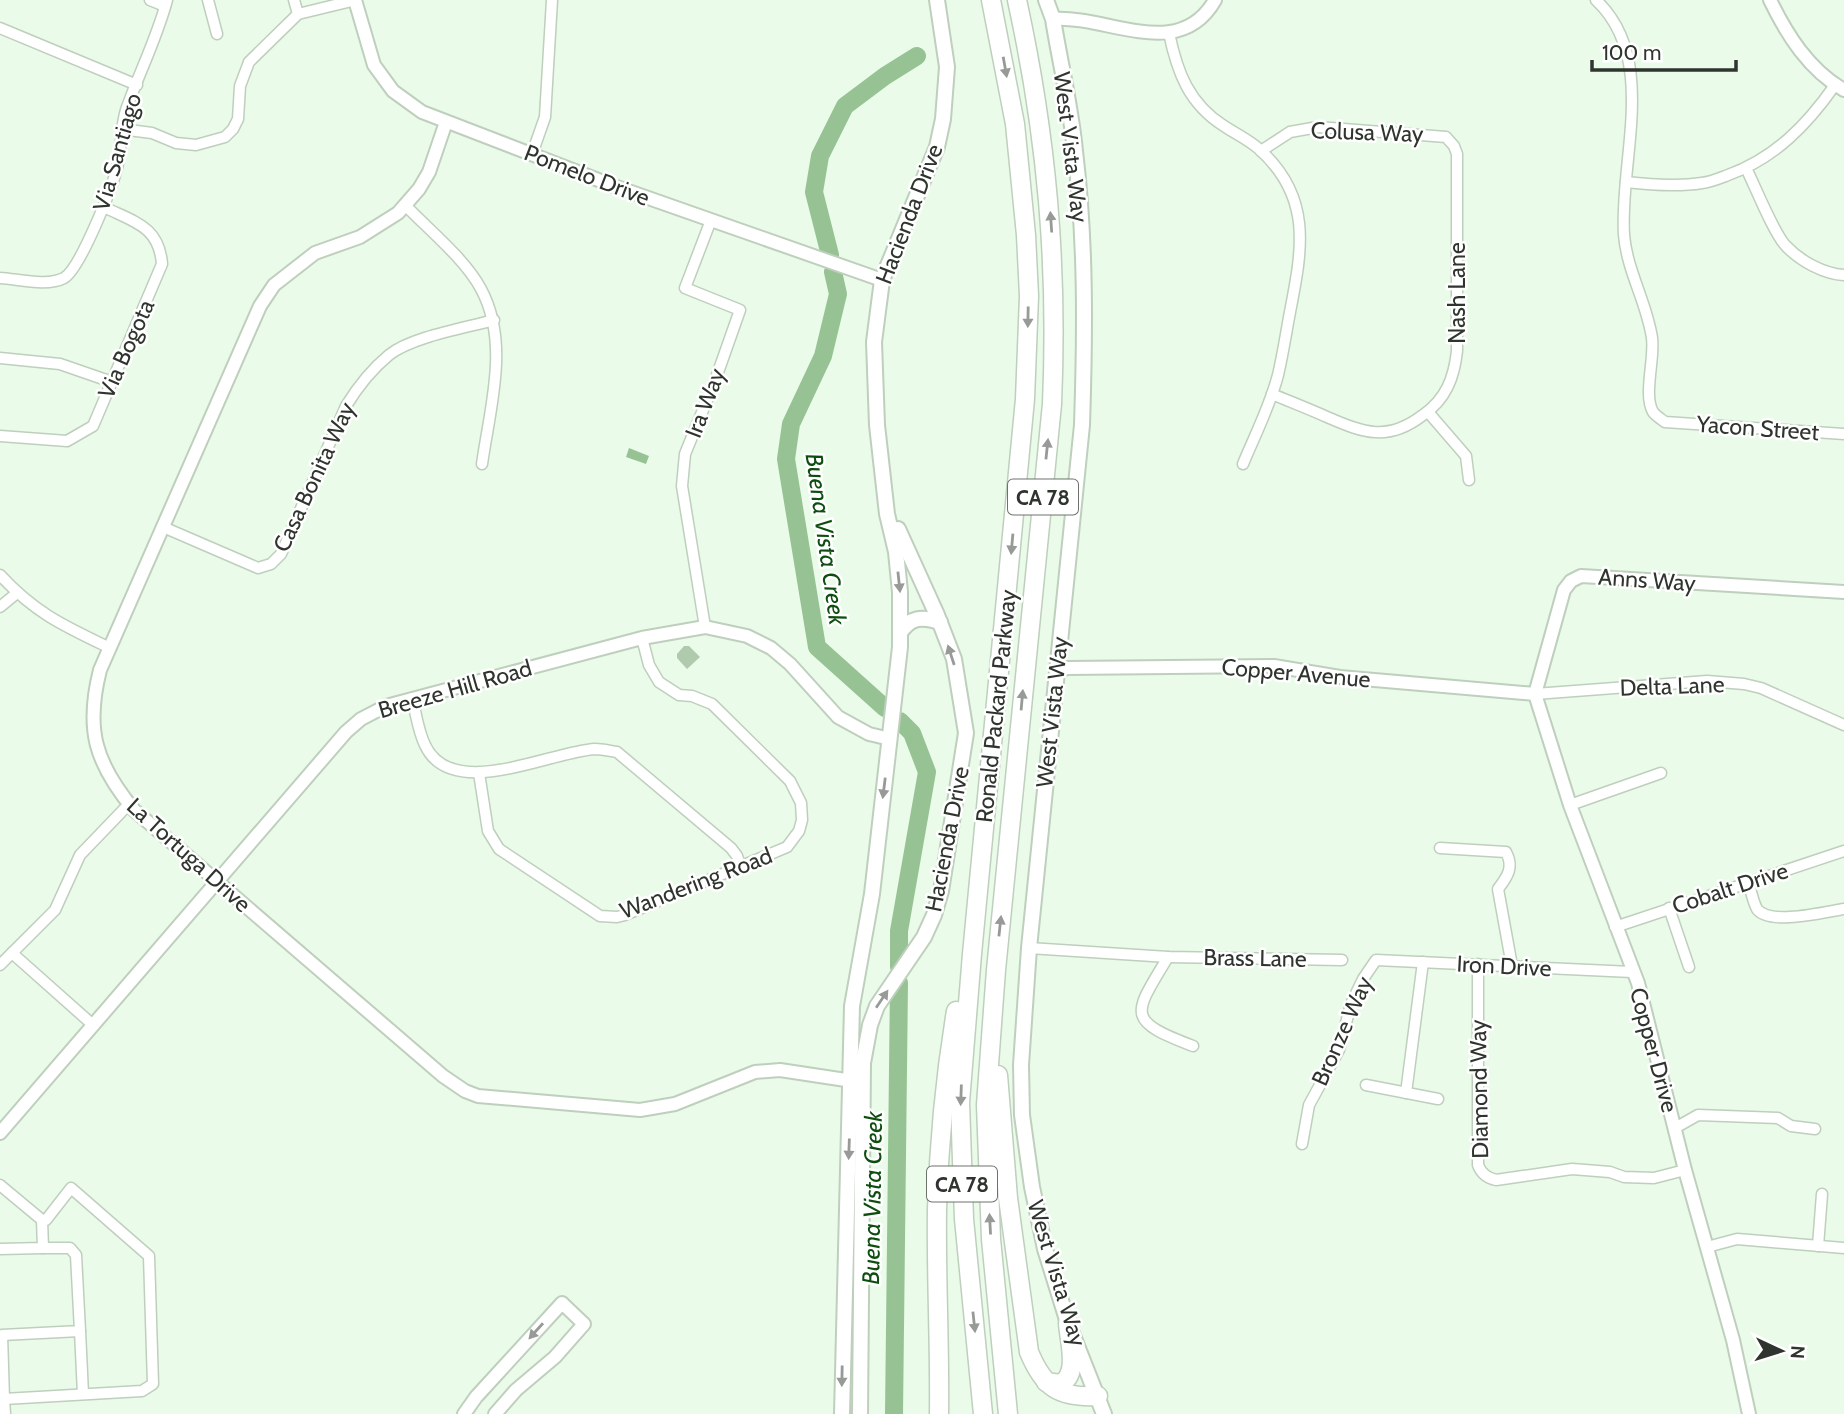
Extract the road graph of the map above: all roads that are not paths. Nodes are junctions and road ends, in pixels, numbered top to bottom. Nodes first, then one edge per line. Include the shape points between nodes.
1 (150, 0) edge
2 (208, 0) edge
3 (294, 0) edge
4 (355, 0) edge
5 (552, 0) edge
6 (937, 0) edge
7 (991, 0) edge
8 (1017, 0) edge
9 (1046, 0) edge
10 (1214, 0) edge
11 (1596, 0) edge
12 (1770, 0) edge
13 (166, 3) edge
14 (298, 14) junction
15 (1052, 19) junction
16 (0, 28) edge
17 (1169, 33) junction
18 (217, 34) dead end
19 (137, 85) junction
20 (1840, 88) edge
21 (446, 122) junction
22 (121, 129) junction
23 (1261, 151) junction
24 (532, 154) junction
25 (1457, 165) joint
26 (1746, 168) junction
27 (1626, 183) junction
28 (405, 205) junction
29 (104, 206) junction
30 (711, 220) junction
31 (1844, 275) edge
32 (0, 278) edge
33 (882, 279) junction
34 (494, 320) junction
35 (0, 358) edge
36 (112, 382) junction
37 (1272, 394) junction
38 (1428, 412) junction
39 (1844, 434) edge
40 (0, 436) edge
41 (482, 464) dead end
42 (1243, 464) dead end
43 (882, 471) junction
44 (1469, 480) dead end
45 (163, 527) junction
46 (0, 575) edge
47 (17, 593) junction
48 (1844, 593) edge
49 (0, 607) edge
50 (940, 622) junction
51 (705, 627) junction
52 (900, 633) junction
53 (642, 638) junction
54 (110, 648) junction
55 (1056, 671) junction
56 (1535, 694) junction
57 (412, 698) junction
58 (1844, 725) edge
59 (890, 739) junction
60 (479, 773) junction
61 (1661, 773) dead end
62 (129, 804) junction
63 (1570, 805) junction
64 (1440, 848) dead end
65 (1844, 851) edge
66 (741, 867) junction
67 (217, 881) junction
68 (1748, 882) junction
69 (1669, 908) junction
70 (1844, 909) edge
71 (1615, 927) junction
72 (1029, 948) junction
73 (12, 953) junction
74 (972, 954) junction
75 (1168, 957) junction
76 (1342, 960) dead end
77 (1376, 960) joint
78 (1423, 962) junction
79 (1478, 964) junction
80 (0, 965) edge
81 (1512, 966) junction
82 (1689, 967) dead end
83 (1632, 972) junction
84 (993, 994) junction
85 (93, 1025) junction
86 (1193, 1046) dead end
87 (857, 1082) junction
88 (1366, 1085) dead end
89 (1406, 1093) junction
90 (1438, 1099) dead end
91 (1675, 1128) junction
92 (1815, 1129) dead end
93 (0, 1133) edge
94 (1301, 1144) dead end
95 (1685, 1170) junction
96 (0, 1185) edge
97 (1822, 1194) dead end
98 (42, 1220) junction
99 (1818, 1246) junction
100 (1707, 1247) junction
101 (43, 1248) junction
102 (1844, 1248) edge
103 (0, 1249) edge
104 (1068, 1323) junction
105 (80, 1331) junction
106 (1046, 1382) junction
107 (83, 1394) junction
108 (1098, 1396) junction
109 (4, 1399) junction
110 (5, 1414) edge
111 (464, 1414) edge
112 (495, 1414) edge
113 (842, 1414) edge
114 (860, 1414) edge
115 (939, 1414) edge
116 (983, 1414) edge
117 (1008, 1414) edge
118 (1104, 1414) edge
119 (1749, 1414) edge

1 - 13 street
2 - 18 street
3 - 14 street
4 - 14 street
4 - 21 street, Pomelo Drive via 380,74 393,91
5 - 24 street via 545,117
6 - 33 main road, Hacienda Drive via 947,67 943,119 937,147
7 -> 74 highway, Ronald Packard Parkway / CA 78 via 1020,171 1028,346
84 -> 8 highway, Ronald Packard Parkway / CA 78 via 1052,404 1054,342 1049,195
9 - 15 main road, West Vista Way
10 - 17 street via 1196,21
11 - 27 street via 1623,38 1628,54 1632,82
12 - 20 street via 1786,33
13 - 19 street, Via Santiago
14 - 22 street via 249,62 240,86 238,119 225,137 196,145
15 - 17 street
15 - 55 main road, West Vista Way via 1075,150 1084,300 1082,425
16 - 19 street
17 - 23 street via 1180,75 1194,99 1205,113
19 - 22 street, Via Santiago
20 - 26 street via 1797,133
21 - 24 street, Pomelo Drive
21 - 28 street, La Tortuga Drive via 429,172
22 - 29 street, Via Santiago via 117,167
23 - 25 street, Colusa Way via 1279,137 1305,128 1434,135 1454,146
23 - 37 street via 1284,179 1294,201 1301,239
24 - 30 street, Pomelo Drive
25 - 38 street, Nash Lane via 1456,366 1452,382
26 - 27 street via 1705,183
26 - 31 street via 1784,245 1802,260
27 - 39 street, Yacon Street via 1624,236 1653,341 1650,402 1654,414 1665,422
28 - 34 street via 465,267 481,288
28 - 45 street, La Tortuga Drive via 360,237 315,253 274,285 260,306
29 - 32 street, Via Santiago via 65,278 48,282
29 - 36 street, Via Bogota via 154,236 162,264
30 - 33 street, Pomelo Drive
30 - 51 street, Ira Way via 685,288 740,310 685,454 682,474
33 - 43 main road, Hacienda Drive via 874,342
34 - 41 street via 497,361
34 - 45 street, Casa Bonita Way via 424,339 390,354 356,390 281,554 271,564 258,568
35 - 36 street via 60,364
36 - 40 street, Via Bogota via 93,426 67,441
37 - 38 street via 1374,433 1407,426
37 - 42 street
38 - 44 street via 1466,456
43 - 50 main road, Hacienda Drive via 901,539
43 -> 52 main road, Hacienda Drive via 897,565
45 - 54 street, La Tortuga Drive
46 - 47 street
47 - 49 street
47 - 54 street via 48,618
48 - 56 street, Anns Way via 1581,576 1564,590
50 - 52 main road via 914,619
87 -> 50 main road, Hacienda Drive via 877,1006 925,937 941,891 966,733 954,659
51 - 53 street, Breeze Hill Road
51 - 59 street, Breeze Hill Road via 747,636 771,648 838,716 869,734
52 - 59 main road, Hacienda Drive
53 - 57 street, Breeze Hill Road
53 - 66 street, Wandering Road via 659,682 679,695 712,704 790,781 801,803 799,831 787,847
54 - 62 street, La Tortuga Drive via 94,693 93,725 104,769
55 - 56 street, Copper Avenue via 1274,667
55 - 72 main road, West Vista Way
56 - 58 street, Delta Lane via 1707,681 1744,684
56 - 63 street, Copper Drive
57 - 60 street via 425,745 434,758 455,771
57 - 67 street, Breeze Hill Road via 386,706 346,732
59 -> 87 main road, Hacienda Drive via 872,894 852,1006
60 - 66 street via 595,750 617,752 731,848
60 - 66 street, Wandering Road via 488,831 499,849 600,916 617,918
61 - 63 street
62 - 67 street, La Tortuga Drive
62 - 73 street via 80,855 55,909
63 - 71 street, Copper Drive
64 - 81 street via 1506,852 1510,867 1498,889
65 - 68 street, Cobalt Drive
67 - 85 street, Breeze Hill Road
67 - 87 street, La Tortuga Drive via 443,1076 478,1096 640,1110 675,1104 755,1072 779,1070
68 - 69 street, Cobalt Drive
68 - 70 street via 1757,908 1765,916
69 - 71 street, Cobalt Drive
69 - 82 street
71 - 83 street, Copper Drive
72 - 75 street, Brass Lane
72 - 104 main road, West Vista Way via 1021,1065 1023,1115 1045,1249
73 - 80 street
73 - 85 street
74 - 115 highway via 956,1012 942,1108 937,1211
74 -> 116 highway, Ronald Packard Parkway / CA 78 via 962,1065 961,1159
75 - 76 street, Brass Lane
75 - 86 street via 1142,1000 1141,1015 1160,1034
77 - 78 street, Iron Drive
77 - 94 street, Bronze Way via 1351,1004 1339,1050 1308,1105
78 - 79 street, Iron Drive
78 - 89 street
79 - 81 street, Iron Drive
79 - 95 street, Diamond Way via 1480,1171 1496,1180 1572,1169 1654,1178
81 - 83 street, Iron Drive
83 - 91 street, Copper Drive
84 - 106 highway via 1001,1137 1025,1330 1033,1362
117 -> 84 highway, Ronald Packard Parkway / CA 78 via 986,1156
85 - 93 street, Breeze Hill Road
87 -> 113 main road, Hacienda Drive
87 - 114 main road, Hacienda Drive
88 - 89 street
89 - 90 street
91 - 92 street via 1698,1115 1778,1118 1791,1126
91 - 95 street, Copper Drive
95 - 100 street, Copper Drive
96 - 98 street
97 - 99 street
98 - 101 street
98 - 107 street via 71,1188 149,1256 153,1384 142,1391
99 - 100 street via 1737,1239
99 - 102 street
100 - 119 street, Copper Drive
101 - 103 street
101 - 105 street via 70,1248 76,1255
104 - 106 highway via 1072,1369 1060,1384
104 - 108 main road, West Vista Way
105 - 107 street
105 - 109 street via 2,1335
106 - 108 highway via 1068,1395
107 - 109 street
108 - 118 main road, West Vista Way
109 - 110 street
112 -> 111 street via 584,1324 562,1303

